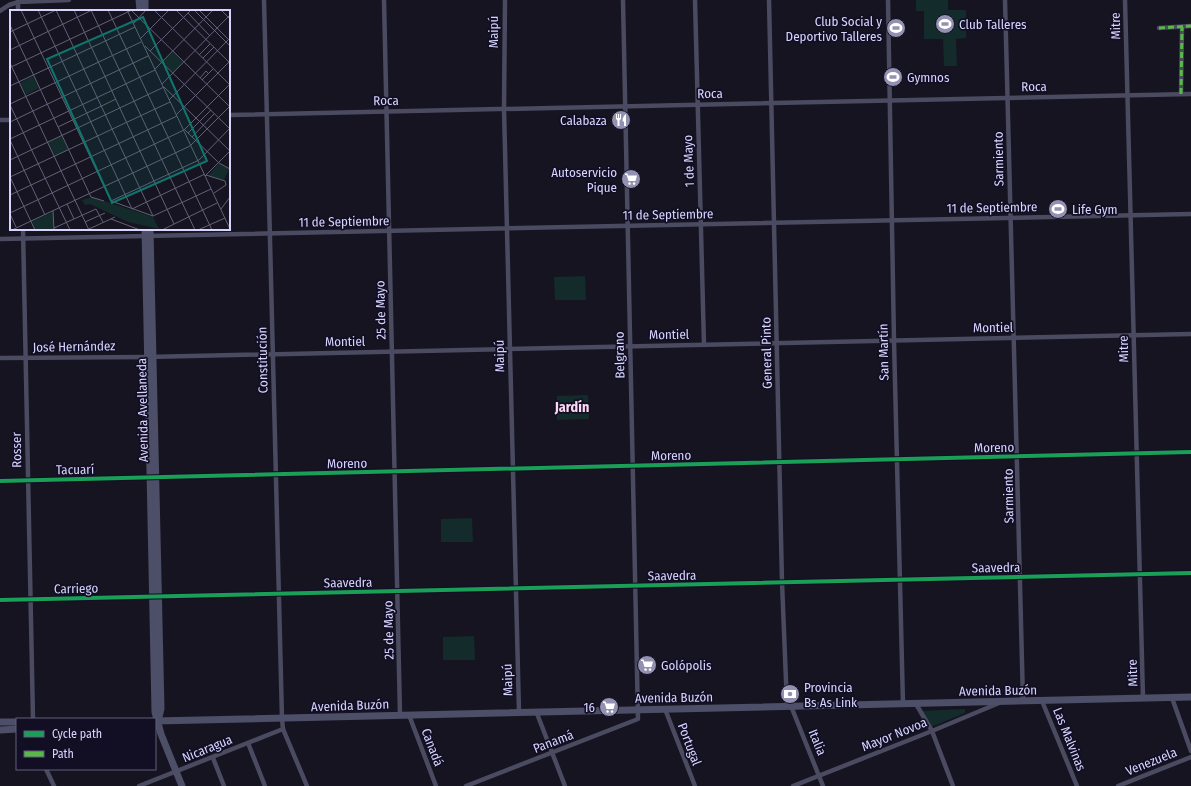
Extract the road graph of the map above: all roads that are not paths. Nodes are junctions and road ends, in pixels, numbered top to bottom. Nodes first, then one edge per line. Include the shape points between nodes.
1 (69, 0) edge
2 (139, 0) edge
3 (264, 0) edge
4 (384, 0) edge
5 (504, 0) edge
6 (623, 0) edge
7 (695, 0) edge
8 (769, 0) edge
9 (888, 0) edge
10 (1005, 0) edge
11 (1126, 0) edge
12 (18, 2) junction
13 (18, 10) edge
14 (140, 10) edge
15 (0, 11) edge
16 (1191, 26) edge
17 (1182, 27) junction
18 (1159, 28) dead end
19 (1181, 94) junction
20 (1191, 94) edge
21 (1128, 95) junction
22 (1008, 98) junction
23 (890, 100) junction
24 (771, 103) junction
25 (698, 104) junction
26 (625, 106) junction
27 (504, 109) junction
28 (387, 111) junction
29 (267, 114) junction
30 (230, 115) edge
31 (1191, 214) edge
32 (1131, 215) junction
33 (1011, 218) junction
34 (892, 220) junction
35 (773, 222) junction
36 (701, 224) junction
37 (628, 226) junction
38 (507, 228) junction
39 (23, 230) edge
40 (390, 231) junction
41 (148, 233) edge
42 (270, 234) junction
43 (0, 239) edge
44 (23, 239) junction
45 (1191, 334) edge
46 (1134, 336) junction
47 (1014, 338) junction
48 (894, 340) junction
49 (776, 342) junction
50 (704, 345) junction
51 (630, 346) junction
52 (510, 349) junction
53 (392, 351) junction
54 (273, 354) junction
55 (150, 356) junction
56 (0, 358) edge
57 (25, 358) junction
58 (1191, 452) edge
59 (1137, 454) junction
60 (1017, 457) junction
61 (897, 460) junction
62 (779, 463) junction
63 (633, 466) junction
64 (513, 469) junction
65 (395, 472) junction
66 (276, 475) junction
67 (153, 478) junction
68 (28, 480) junction
69 (0, 481) edge
70 (1191, 573) edge
71 (1140, 574) junction
72 (1020, 577) junction
73 (900, 579) junction
74 (782, 582) junction
75 (635, 585) junction
76 (516, 588) junction
77 (398, 591) junction
78 (279, 594) junction
79 (155, 596) junction
80 (30, 599) junction
81 (0, 600) edge
82 (1191, 697) edge
83 (1143, 698) junction
84 (1172, 698) junction
85 (1002, 701) junction
86 (1023, 701) junction
87 (1042, 701) junction
88 (903, 704) junction
89 (916, 704) junction
90 (789, 706) junction
91 (638, 709) junction
92 (665, 709) junction
93 (536, 711) junction
94 (519, 712) junction
95 (400, 715) junction
96 (409, 715) junction
97 (34, 718) edge
98 (282, 719) junction
99 (156, 721) edge
100 (0, 722) edge
101 (16, 722) edge
102 (283, 729) junction
103 (0, 730) edge
104 (16, 730) edge
105 (932, 731) junction
106 (248, 743) junction
107 (1191, 751) edge
108 (552, 753) junction
109 (1191, 757) edge
110 (213, 758) junction
111 (46, 770) edge
112 (176, 772) junction
113 (819, 776) junction
114 (54, 786) edge
115 (139, 786) edge
116 (182, 786) edge
117 (224, 786) edge
118 (265, 786) edge
119 (307, 786) edge
120 (436, 786) edge
121 (466, 786) edge
122 (565, 786) edge
123 (695, 786) edge
124 (793, 786) edge
125 (823, 786) edge
126 (952, 786) edge
127 (1077, 786) edge
128 (1118, 786) edge

1 - 12 street
2 - 14 main road
3 - 29 street, Constitución
4 - 28 street, 25 de Mayo
5 - 27 street, Maipú
6 - 26 street, Belgrano
7 - 25 street, 1 de Mayo
8 - 24 street, General Pinto
9 - 23 street, San Martín
10 - 22 street, Sarmiento
11 - 21 street, Mitre
12 - 13 street
12 - 15 street
16 - 17 street
17 - 18 street
17 - 19 street
19 - 20 street, Roca
19 - 21 street, Roca
21 - 22 street, Roca
21 - 32 street, Mitre
22 - 23 street, Roca
22 - 33 street, Sarmiento
23 - 24 street, Roca
23 - 34 street, San Martín
24 - 25 street, Roca
24 - 35 street, General Pinto
25 - 26 street, Roca
25 - 36 street, 1 de Mayo
26 - 27 street, Roca
26 - 37 street, Belgrano
27 - 28 street, Roca
27 - 38 street, Maipú
28 - 29 street, Roca
28 - 40 street, 25 de Mayo
29 - 30 street, Roca
29 - 42 street, Constitución
31 - 32 street, 11 de Septiembre
32 - 33 street, 11 de Septiembre
32 - 46 street, Mitre
33 - 34 street, 11 de Septiembre
33 - 47 street, Sarmiento
34 - 35 street, 11 de Septiembre
34 - 48 street, San Martín
35 - 36 street, 11 de Septiembre
35 - 49 street, General Pinto
36 - 37 street, 11 de Septiembre
36 - 50 street, 1 de Mayo
37 - 38 street, 11 de Septiembre
37 - 51 street, Belgrano
38 - 40 street, 11 de Septiembre
38 - 52 street, Maipú
39 - 44 street, Rosser
40 - 42 street, 11 de Septiembre
40 - 53 street, 25 de Mayo
41 - 42 street, 11 de Septiembre
41 - 44 street, 11 de Septiembre
41 - 55 main road, Avenida Avellaneda
42 - 54 street, Constitución
43 - 44 street, 11 de Septiembre
44 - 57 street, Rosser
45 - 46 street, Montiel
46 - 47 street, Montiel
46 - 59 street, Mitre
47 - 48 street, Montiel
47 - 60 street, Sarmiento
48 - 49 street, Montiel
48 - 61 street, San Martín
49 - 50 street, Montiel
49 - 62 street, General Pinto
50 - 51 street, Montiel
51 - 52 street, Montiel
51 - 63 street, Belgrano
52 - 53 street, Montiel
52 - 64 street, Maipú
53 - 54 street, Montiel
53 - 65 street, 25 de Mayo
54 - 55 street, Montiel
54 - 66 street, Constitución
55 - 57 street, José Hernández
55 - 67 main road, Avenida Avellaneda
56 - 57 street, José Hernández
57 - 68 street, Rosser
58 - 59 street, Moreno
59 - 60 street, Moreno
59 - 71 street, Mitre
60 - 61 street, Moreno
60 - 72 street, Sarmiento
61 - 62 street, Moreno
61 - 73 street, San Martín
62 - 63 street, Moreno
62 - 74 street, General Pinto
63 - 64 street, Moreno
63 - 75 street, Belgrano
64 - 65 street, Moreno
64 - 76 street, Maipú
65 - 66 street, Moreno
65 - 77 street, 25 de Mayo
66 - 67 street, Moreno
66 - 78 street, Constitución
67 - 68 street, Tacuarí
67 - 79 main road, Avenida Avellaneda
68 - 69 street, Tacuarí
68 - 80 street, Rosser
70 - 71 street, Saavedra
71 - 72 street, Saavedra
71 - 83 street, Mitre
72 - 73 street, Saavedra
72 - 86 street, Sarmiento
73 - 74 street, Saavedra
73 - 88 street, San Martín
74 - 75 street, Saavedra
74 - 90 street, General Pinto
75 - 76 street, Saavedra
75 - 91 street, Belgrano
76 - 77 street, Saavedra
76 - 94 street, Maipú
77 - 78 street, Saavedra
77 - 95 street, 25 de Mayo
78 - 79 street, Saavedra
78 - 98 street, Constitución
79 - 80 street, Carriego
79 - 99 main road, Avenida Avellaneda via 161,709
80 - 81 street, Carriego
80 - 97 street, Rosser
82 - 84 main road, Avenida Buzón
83 - 84 main road, Avenida Buzón
83 - 87 main road, Avenida Buzón
84 - 107 street
85 - 86 main road, Avenida Buzón
85 - 89 main road, Avenida Buzón
85 - 105 street, Mayor Novoa
86 - 87 main road, Avenida Buzón
87 - 127 street, Las Malvinas
88 - 89 main road, Avenida Buzón
88 - 90 main road, Avenida Buzón
89 - 105 street
90 - 92 main road, Avenida Buzón
90 - 113 street, Italia
91 - 92 main road, Avenida Buzón
91 - 93 main road, Avenida Buzón
91 - 108 street, Panamá via 638,719
92 - 123 street, Portugal
93 - 94 main road, Avenida Buzón
93 - 108 street
94 - 96 main road, Avenida Buzón
95 - 96 main road, Avenida Buzón
95 - 98 main road, Avenida Buzón
96 - 120 street, Canadá
98 - 99 main road, Avenida Buzón
98 - 102 street, Constitución
99 - 112 main road
100 - 101 main road
102 - 106 street, Nicaragua
102 - 119 street, Constitución
103 - 104 main road
105 - 113 street, Mayor Novoa
105 - 126 street
106 - 110 street, Nicaragua
106 - 118 street
108 - 121 street, Panamá
108 - 122 street
109 - 128 street, Venezuela
110 - 112 street, Nicaragua
110 - 117 street
111 - 114 street
112 - 115 street, Nicaragua
112 - 116 main road
113 - 124 street, Mayor Novoa
113 - 125 street, Italia

